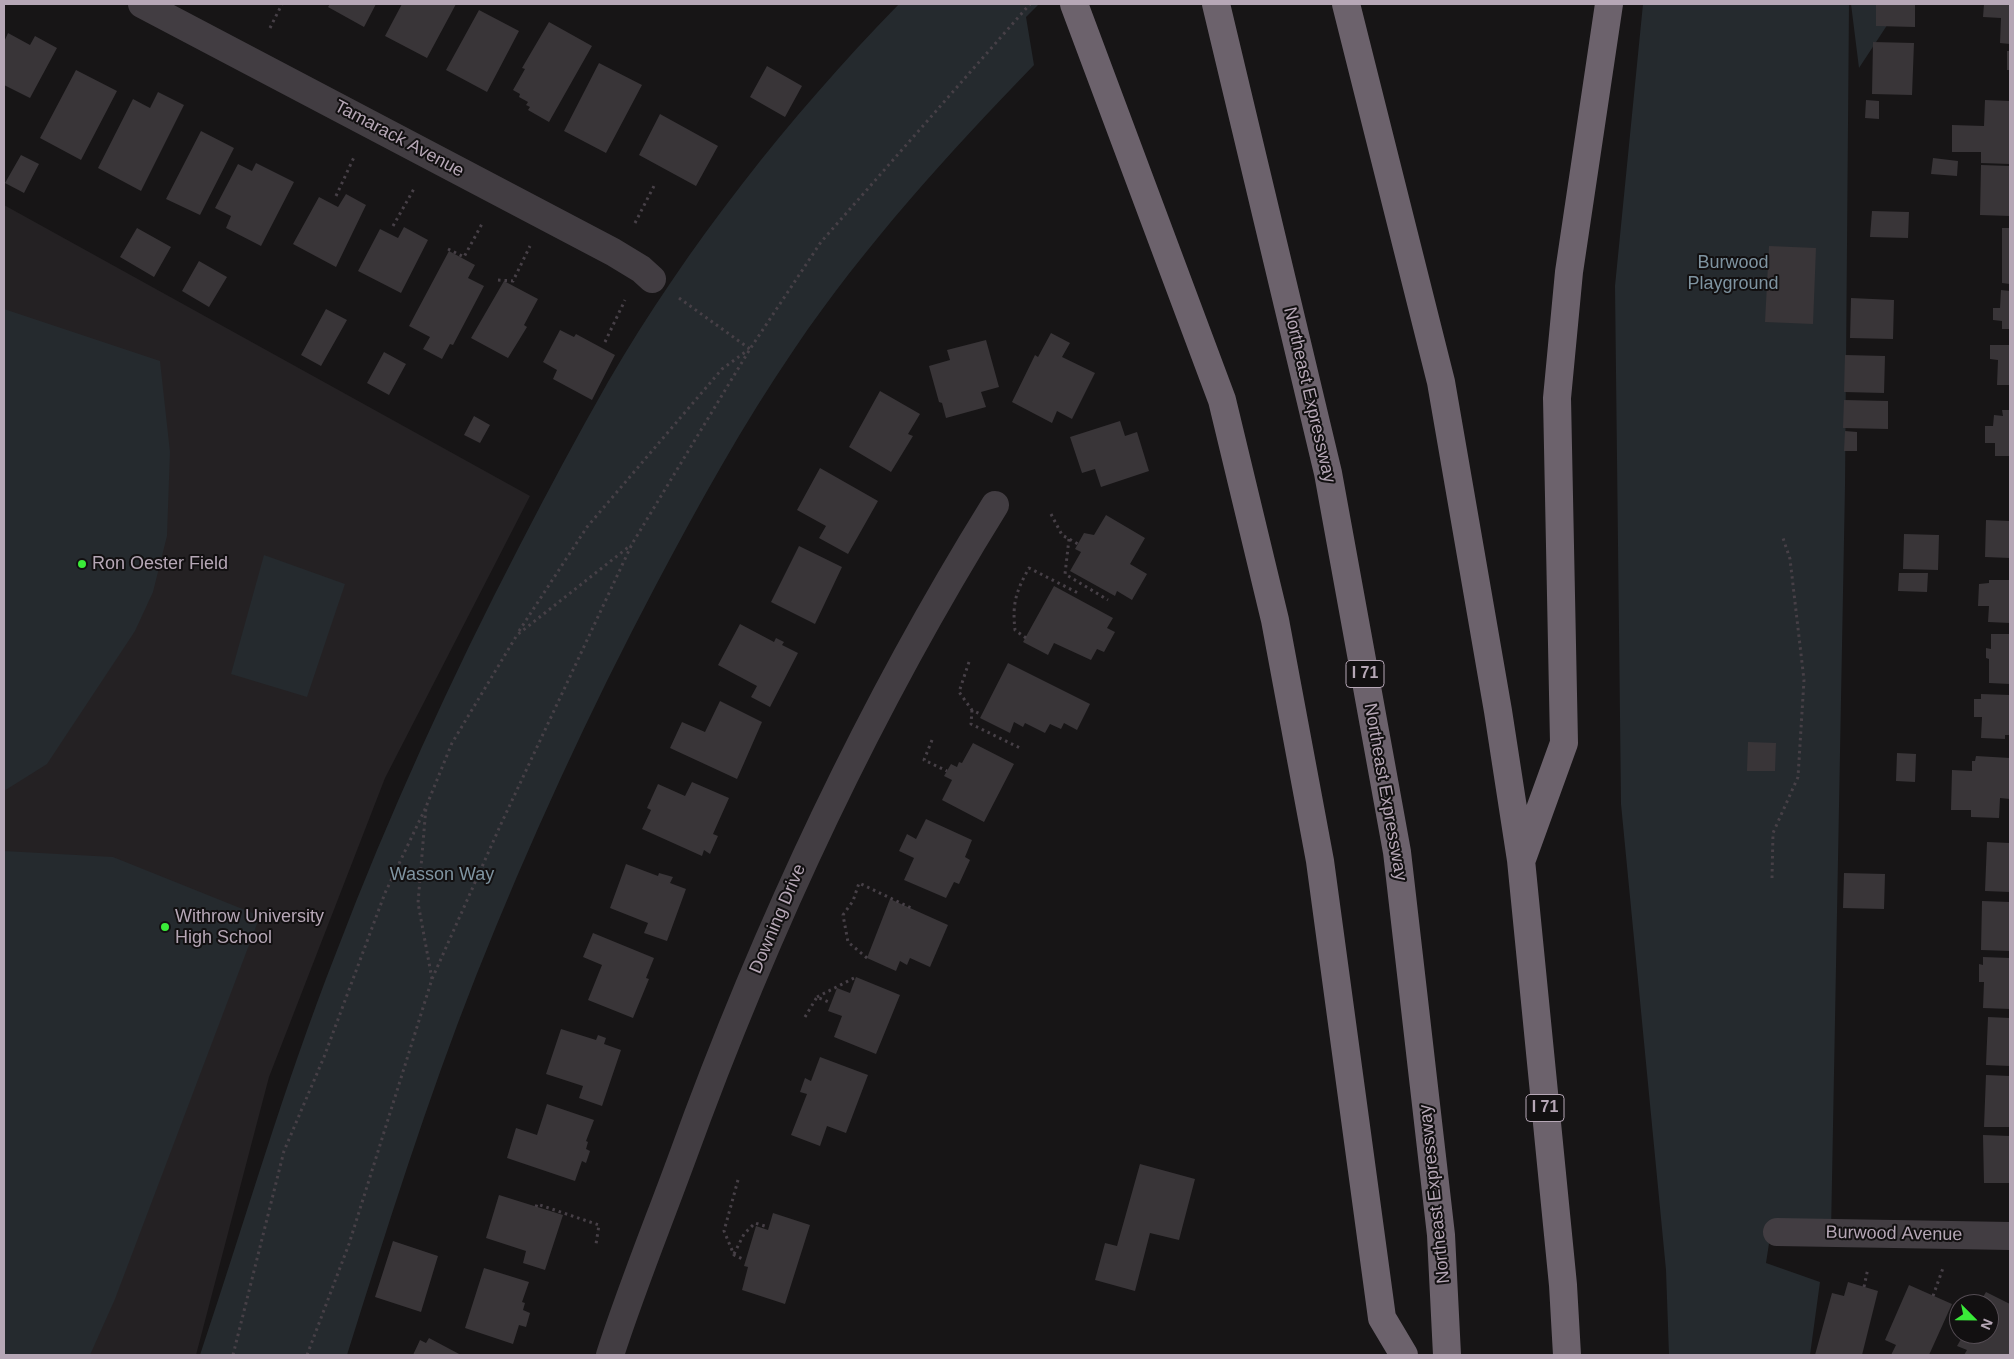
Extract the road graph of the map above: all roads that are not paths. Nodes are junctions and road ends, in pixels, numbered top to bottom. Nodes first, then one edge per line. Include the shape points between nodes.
1 (142, 4) edge
2 (1074, 4) edge
3 (1216, 4) edge
4 (1346, 4) edge
5 (1609, 4) edge
6 (652, 279) road end
7 (995, 505) dead end
8 (1521, 860) junction
9 (1777, 1232) dead end
10 (2010, 1236) edge
11 (610, 1355) edge
12 (1404, 1355) edge
13 (1447, 1355) edge
14 (1567, 1355) edge

1 - 6 street, Tamarack Avenue via 613,252
2 - 12 highway via 1222,400 1275,620 1320,861 1382,1318
3 - 13 highway, Northeast Expressway / I 71 via 1328,473 1397,852 1441,1235
4 - 8 highway, I 71 via 1441,382
5 - 8 highway via 1569,272 1557,398 1564,743
7 - 11 street, Downing Drive via 876,713 796,876 699,1110
8 - 14 highway, I 71
9 - 10 street, Burwood Avenue

